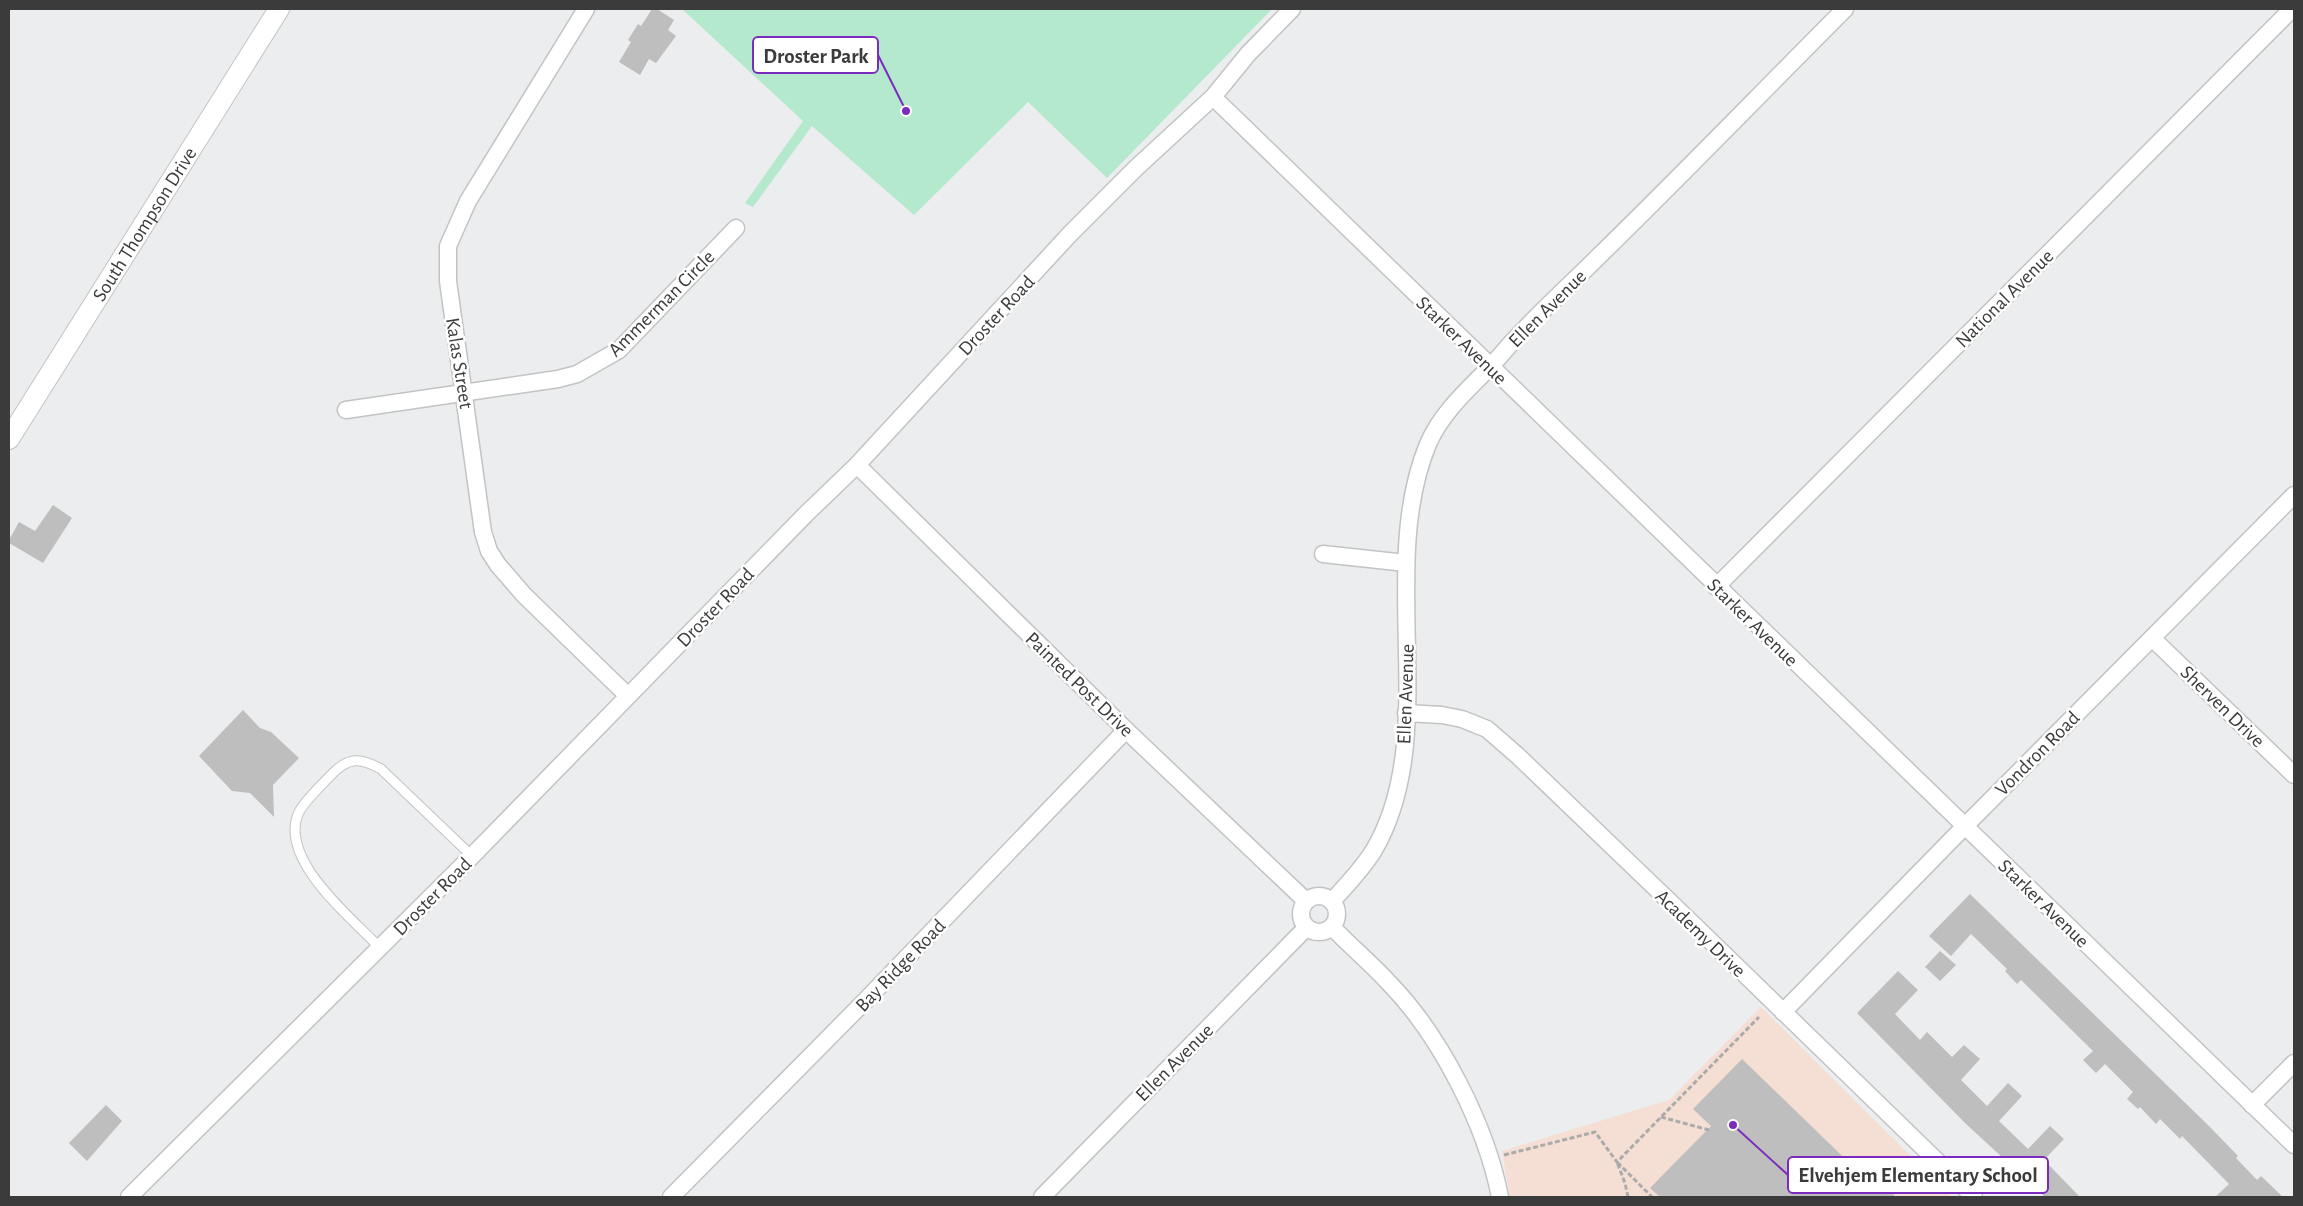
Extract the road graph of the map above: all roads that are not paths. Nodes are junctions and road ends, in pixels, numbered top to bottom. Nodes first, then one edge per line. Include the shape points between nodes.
1 (279, 9) edge
2 (586, 9) edge
3 (1292, 9) edge
4 (1844, 9) edge
5 (2292, 9) edge
6 (1213, 97) junction
7 (736, 228) dead end
8 (1490, 367) junction
9 (465, 393) junction
10 (346, 410) dead end
11 (9, 439) edge
12 (857, 465) junction
13 (2294, 495) edge
14 (1324, 554) dead end
15 (1406, 563) junction
16 (1716, 587) junction
17 (2152, 638) junction
18 (628, 696) junction
19 (1406, 713) junction
20 (1126, 730) junction
21 (2294, 775) edge
22 (1964, 826) junction
23 (472, 856) junction
24 (1333, 900) junction
25 (1306, 901) junction
26 (1332, 927) junction
27 (1306, 928) junction
28 (380, 948) junction
29 (1783, 1012) junction
30 (2294, 1063) edge
31 (2252, 1105) junction
32 (2294, 1145) edge
33 (1496, 1196) edge
34 (129, 1197) edge
35 (671, 1197) edge
36 (1042, 1197) edge
37 (1974, 1197) edge

1 - 11 street, South Thompson Drive
2 - 9 street, Kalas Street via 468,201 448,246 448,281
3 - 6 street, Droster Road via 1248,54
4 - 8 street, Ellen Avenue via 1518,335
5 - 16 street, National Avenue
6 - 8 street, Starker Avenue
6 - 12 street, Droster Road via 1070,234
7 - 9 street, Ammerman Circle via 619,350 596,365 558,380
8 - 15 street, Ellen Avenue via 1440,422 1429,442 1419,467 1409,510
8 - 16 street, Starker Avenue
9 - 10 street, Ammerman Circle
9 - 18 street, Kalas Street via 483,532 489,551 524,595
12 - 18 street, Droster Road
12 - 20 street, Painted Post Drive
13 - 17 street, Vondron Road
14 - 15 street
15 - 19 street, Ellen Avenue
16 - 22 street, Starker Avenue
17 - 21 street, Sherven Drive
17 - 22 street, Vondron Road
18 - 23 street, Droster Road
19 - 24 street, Ellen Avenue via 1402,764 1386,823 1374,850
19 - 29 street, Academy Drive via 1442,715 1487,729
20 - 25 street, Painted Post Drive
20 - 35 street, Bay Ridge Road via 886,980
22 - 29 street, Vondron Road
22 - 31 street, Starker Avenue
23 - 28 street, Droster Road
23 - 28 lane via 381,769 357,760 339,767 300,811 296,820 296,841 312,876
24 - 25 street via 1316,896
24 - 26 street via 1337,917
25 - 27 street via 1301,917
26 - 27 street via 1316,932
26 - 33 street via 1390,984 1454,1072 1478,1126
27 - 36 street, Ellen Avenue
28 - 34 street, Droster Road
29 - 37 street, Academy Drive
30 - 31 street
31 - 32 street, Starker Avenue

